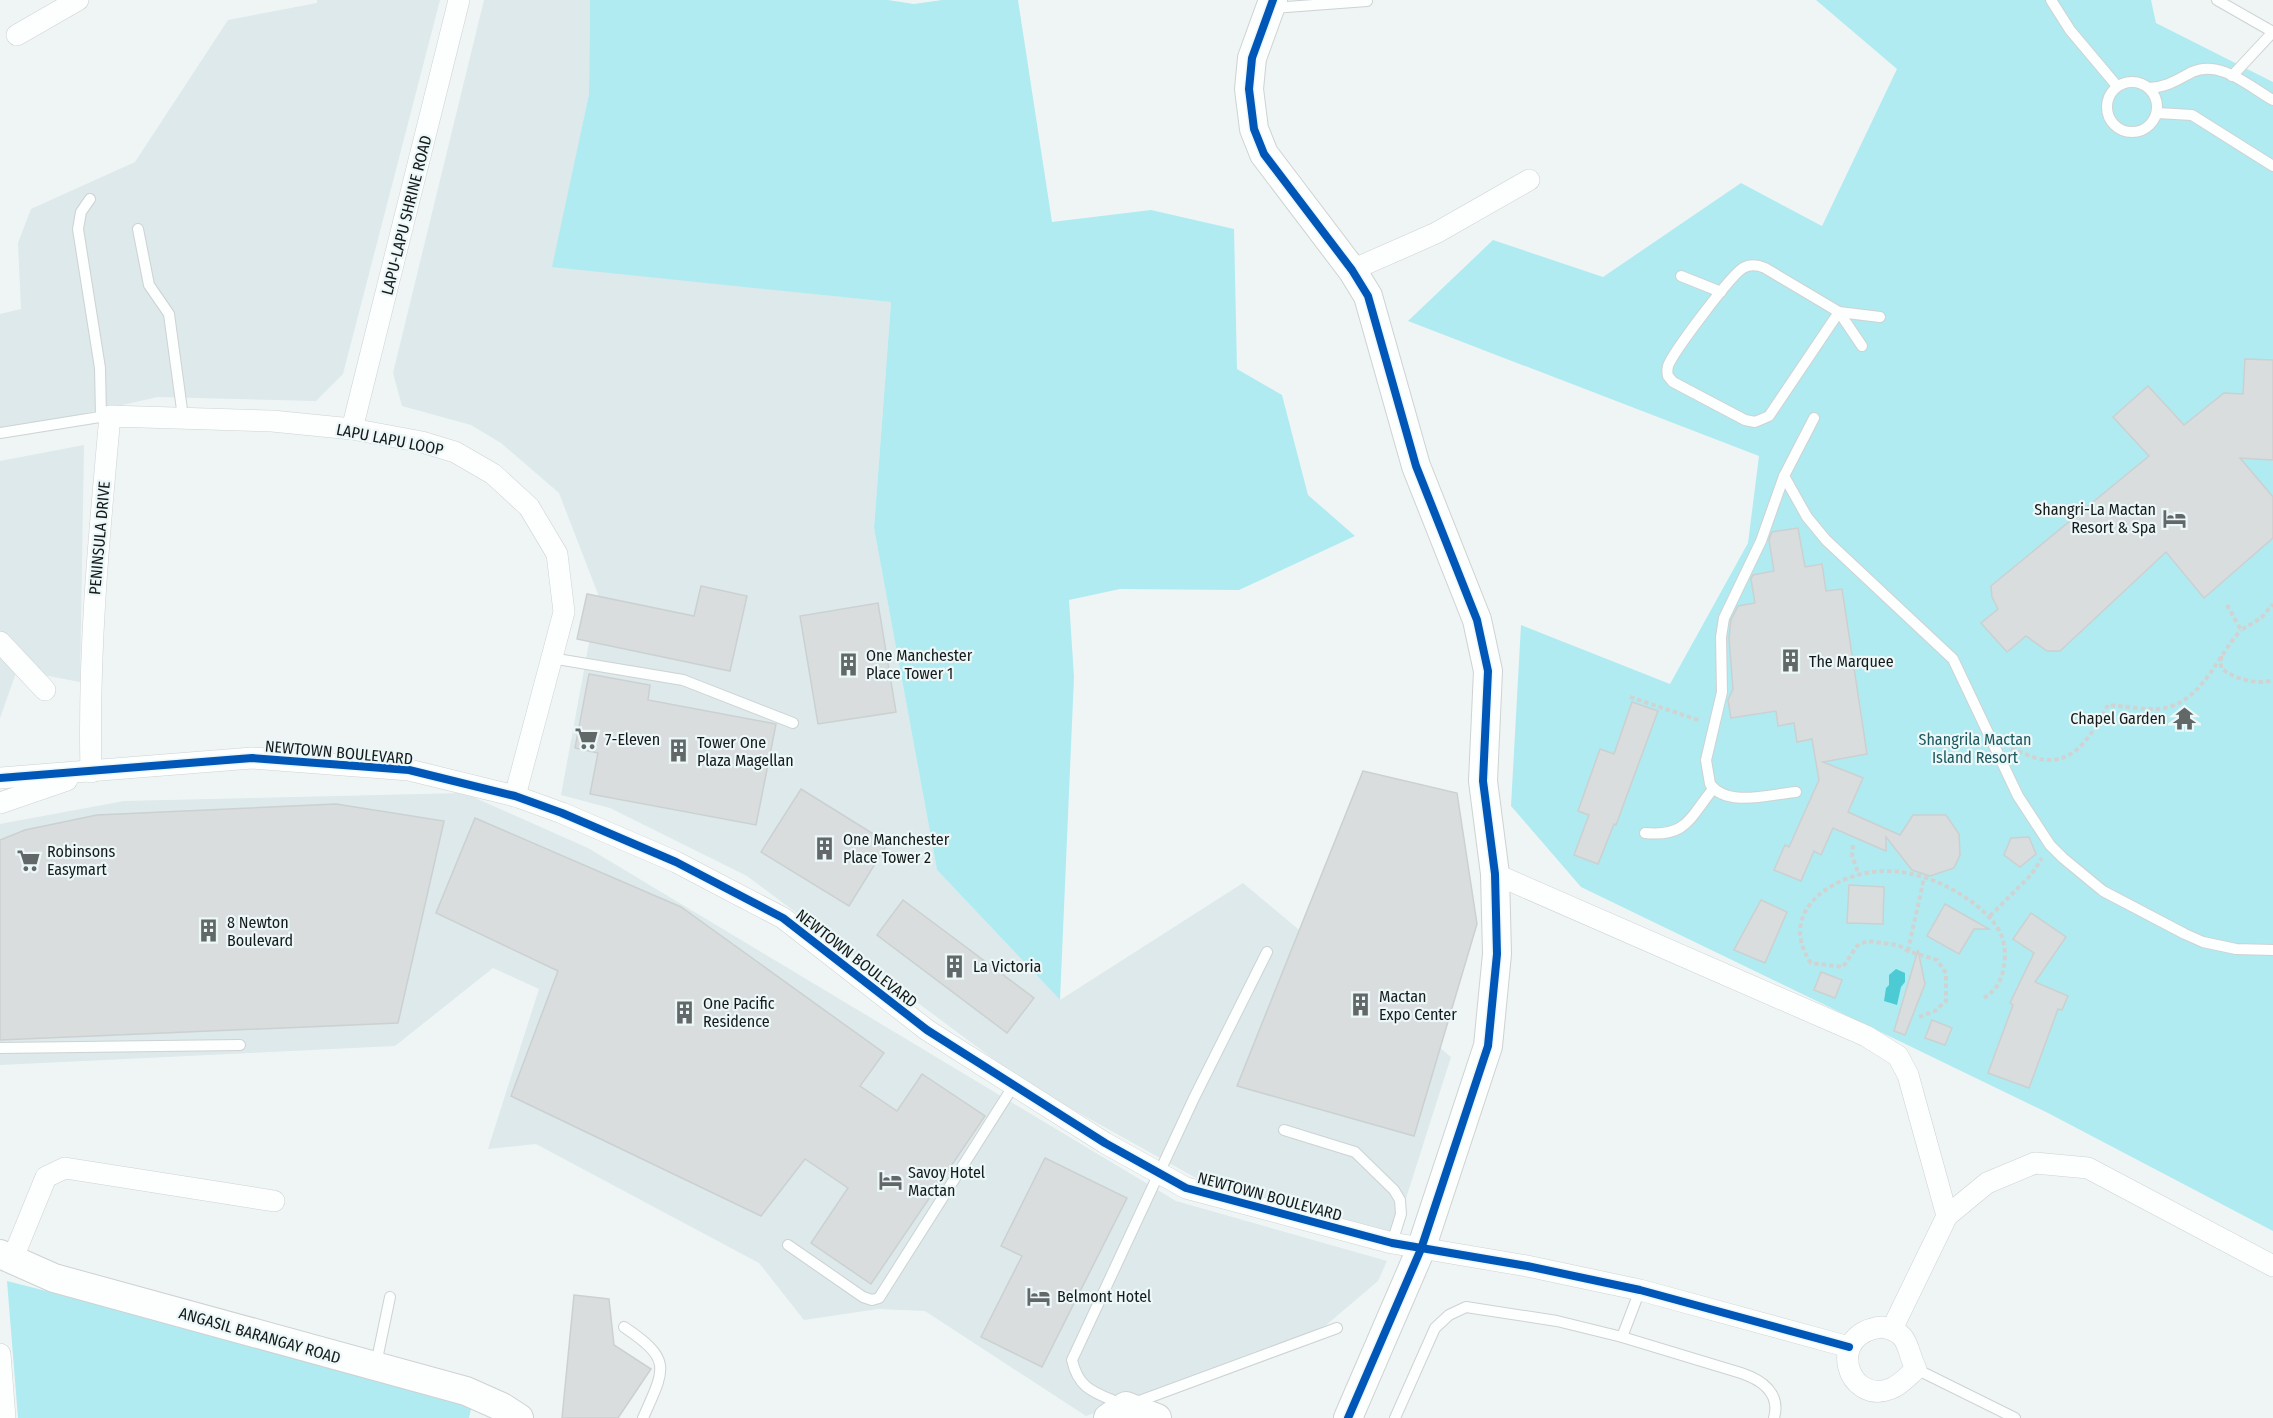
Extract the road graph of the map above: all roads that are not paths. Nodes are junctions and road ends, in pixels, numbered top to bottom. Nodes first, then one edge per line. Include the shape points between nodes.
1 (78, 0) edge
2 (459, 0) edge
3 (2051, 0) edge
4 (2217, 0) edge
5 (1367, 1) edge
6 (1271, 4) edge
7 (2273, 32) edge
8 (17, 35) dead end
9 (2232, 76) junction
10 (2117, 86) junction
11 (2149, 88) junction
12 (2273, 100) edge
13 (2157, 113) junction
14 (2273, 166) edge
15 (1529, 180) dead end
16 (90, 199) dead end
17 (138, 229) dead end
18 (1352, 270) junction
19 (1681, 276) dead end
20 (1721, 292) junction
21 (1839, 312) junction
22 (1880, 317) dead end
23 (1862, 345) dead end
24 (105, 416) junction
25 (183, 417) junction
26 (1814, 418) dead end
27 (352, 429) junction
28 (0, 433) edge
29 (1784, 476) junction
30 (0, 642) edge
31 (551, 658) junction
32 (45, 690) dead end
33 (793, 723) dead end
34 (91, 772) junction
35 (0, 778) edge
36 (1713, 789) junction
37 (1796, 792) dead end
38 (515, 796) junction
39 (0, 803) edge
40 (1644, 833) dead end
41 (1495, 874) junction
42 (2273, 950) edge
43 (1267, 952) dead end
44 (240, 1045) dead end
45 (0, 1048) edge
46 (1014, 1085) junction
47 (1284, 1130) dead end
48 (1160, 1172) junction
49 (274, 1202) dead end
50 (1947, 1215) junction
51 (1392, 1243) junction
52 (788, 1245) dead end
53 (1421, 1250) junction
54 (6, 1257) edge
55 (2273, 1266) edge
56 (1640, 1290) junction
57 (390, 1297) dead end
58 (624, 1328) dead end
59 (1337, 1328) dead end
60 (1892, 1329) junction
61 (1622, 1337) junction
62 (1849, 1347) junction
63 (0, 1353) edge
64 (376, 1367) junction
65 (1916, 1369) junction
66 (1117, 1412) edge
67 (5, 1418) edge
68 (519, 1418) edge
69 (643, 1418) edge
70 (1157, 1418) edge
71 (1348, 1418) edge
72 (1395, 1418) edge
73 (1773, 1418) edge
74 (2015, 1418) edge

1 - 8 street
2 - 27 street, LAPU-LAPU SHRINE ROAD
3 - 10 lane via 2070,30
4 - 7 lane
5 - 6 lane
6 - 18 street via 1252,57 1249,89 1254,129 1264,154
7 - 9 lane
9 - 11 lane via 2208,68 2163,87
9 - 12 lane
10 - 11 lane via 2133,82
10 - 13 lane via 2106,107 2117,128 2126,132 2143,130
11 - 13 lane via 2157,99
13 - 14 lane via 2179,112 2201,120
15 - 18 street via 1436,233
16 - 24 lane via 81,212 78,229
17 - 25 lane via 150,285 169,314
18 - 41 street via 1368,296 1416,466 1477,620 1488,671 1483,780
19 - 20 lane
20 - 21 lane via 1741,269 1759,265
20 - 21 lane via 1670,363 1668,376 1750,421 1769,416
21 - 22 lane
21 - 23 lane
24 - 25 street, LAPU LAPU LOOP
24 - 28 lane
24 - 34 street, PENINSULA DRIVE via 90,657
25 - 27 street, LAPU LAPU LOOP
26 - 29 lane
27 - 31 street, LAPU LAPU LOOP via 455,452 493,474 530,507 557,554 564,612
29 - 36 lane via 1761,541 1724,618 1722,692 1706,760 1707,778
29 - 42 lane via 1821,534 1953,659 2018,796 2050,845 2103,891 2185,934 2236,949
30 - 32 street
31 - 33 lane via 683,680
31 - 38 street, LAPU LAPU LOOP
34 - 35 street, NEWTOWN BOULEVARD
34 - 38 street, NEWTOWN BOULEVARD via 252,758 409,770
34 - 39 street, NEWTOWN BOULEVARD
36 - 37 lane via 1730,797
36 - 40 lane via 1679,830 1665,835
38 - 46 street, NEWTOWN BOULEVARD via 676,862 783,918 927,1030
41 - 50 street via 1866,1036 1898,1056 1908,1075
41 - 53 street via 1497,954 1488,1046
43 - 48 lane
44 - 45 lane
46 - 48 street, NEWTOWN BOULEVARD via 1105,1143
46 - 52 lane via 879,1298 863,1297
47 - 51 lane via 1355,1152 1394,1190 1401,1214
48 - 51 street, NEWTOWN BOULEVARD via 1186,1188
48 - 66 lane via 1072,1360 1076,1377
49 - 54 street via 66,1168 46,1177
50 - 55 street via 1987,1183 2035,1163 2088,1168
50 - 60 street
51 - 53 street, NEWTOWN BOULEVARD
53 - 56 street, NEWTOWN BOULEVARD via 1527,1266
53 - 71 street
54 - 64 street, ANGASIL BARANGAY ROAD via 54,1278
56 - 61 lane
56 - 62 street, NEWTOWN BOULEVARD
57 - 64 lane
58 - 69 lane via 656,1352 662,1365
59 - 66 lane
60 - 62 street via 1872,1328 1854,1338
60 - 65 street via 1907,1342
61 - 72 lane via 1557,1321 1466,1307 1435,1328
61 - 73 lane via 1760,1380 1771,1391 1777,1407
62 - 65 street via 1848,1367 1859,1384 1868,1389 1888,1390
63 - 67 street
64 - 68 street, ANGASIL BARANGAY ROAD via 465,1391
65 - 74 lane
66 - 70 street

